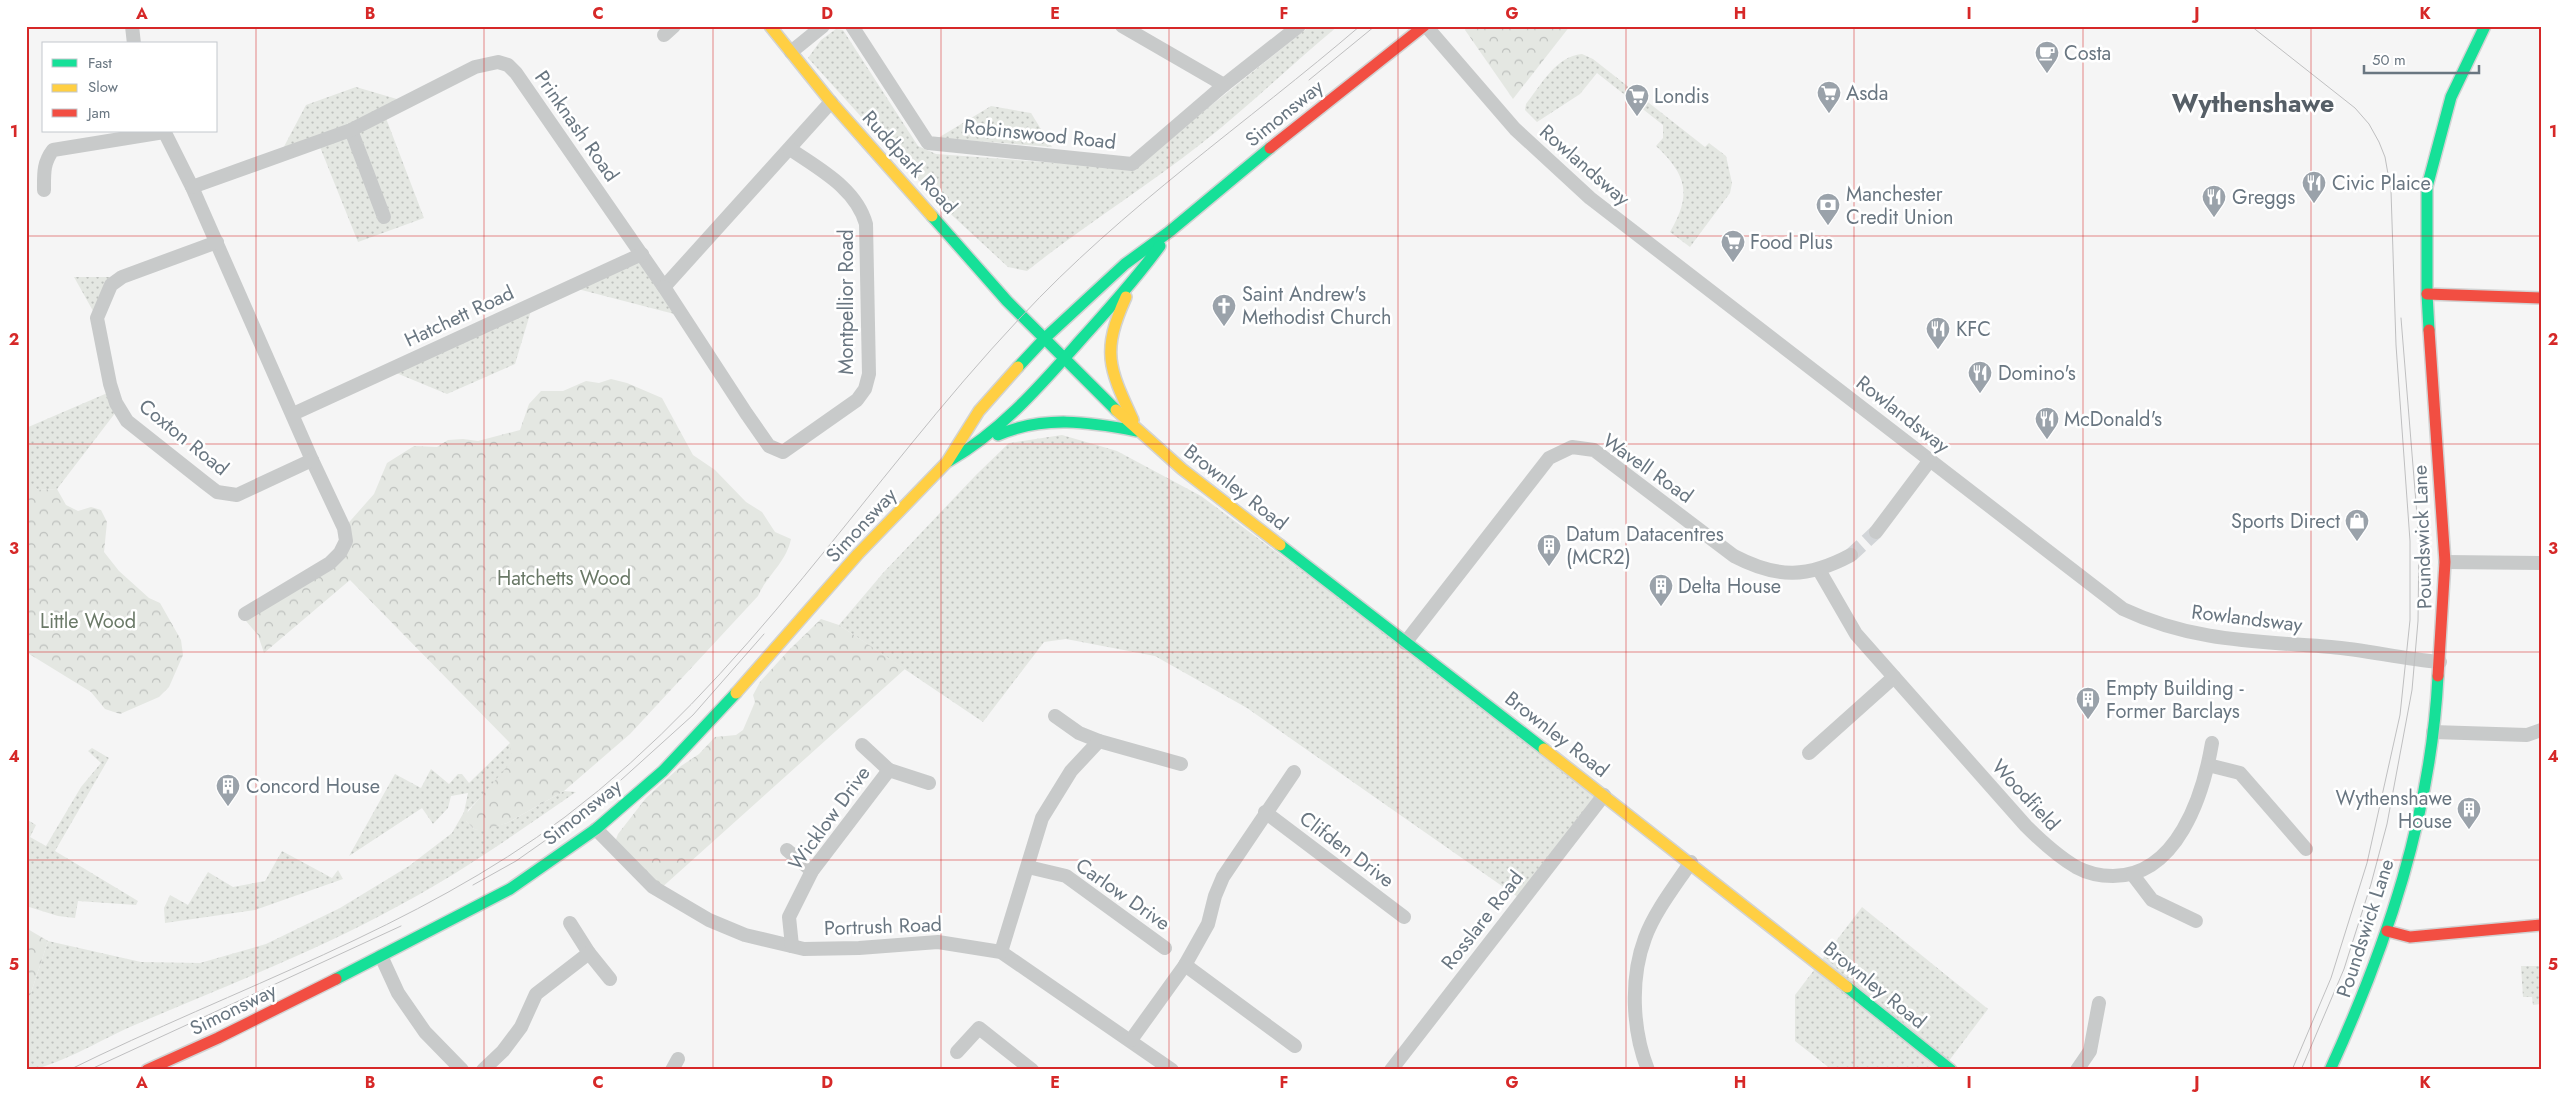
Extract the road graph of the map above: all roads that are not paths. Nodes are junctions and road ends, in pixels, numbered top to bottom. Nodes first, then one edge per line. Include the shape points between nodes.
1 (132, 26) edge
2 (770, 26) edge
3 (823, 26) edge
4 (852, 26) edge
5 (1122, 26) edge
6 (1299, 26) edge
7 (1425, 26) edge
8 (2486, 26) edge
9 (134, 42) edge
10 (792, 52) junction
11 (1224, 85) junction
12 (831, 102) junction
13 (351, 130) junction
14 (158, 132) edge
15 (164, 132) edge
16 (790, 149) junction
17 (192, 187) junction
18 (44, 190) dead end
19 (384, 217) dead end
20 (1170, 232) junction
21 (218, 242) junction
22 (642, 254) junction
23 (1138, 276) junction
24 (664, 287) junction
25 (2427, 294) junction
26 (2541, 298) edge
27 (1045, 338) junction
28 (1064, 357) junction
29 (1045, 358) dead end
30 (1001, 404) dead end
31 (293, 414) junction
32 (1137, 432) junction
33 (960, 440) junction
34 (967, 451) junction
35 (312, 460) junction
36 (1930, 460) junction
37 (947, 462) junction
38 (1876, 532) tunnel mouth
39 (1851, 554) tunnel mouth
40 (2445, 562) junction
41 (2541, 563) edge
42 (1820, 570) junction
43 (245, 614) dead end
44 (1405, 643) junction
45 (2440, 662) junction
46 (1894, 677) junction
47 (1055, 716) dead end
48 (2541, 730) edge
49 (2433, 732) junction
50 (1099, 741) junction
51 (862, 744) dead end
52 (2212, 744) dead end
53 (1809, 753) dead end
54 (1181, 764) dead end
55 (2208, 765) junction
56 (889, 770) junction
57 (1294, 772) dead end
58 (929, 783) dead end
59 (1604, 795) junction
60 (1265, 812) junction
61 (596, 829) junction
62 (2306, 849) dead end
63 (787, 850) dead end
64 (1691, 862) junction
65 (1028, 867) junction
66 (812, 871) junction
67 (2133, 875) junction
68 (1404, 918) dead end
69 (2196, 921) dead end
70 (570, 923) dead end
71 (2541, 925) edge
72 (2387, 931) junction
73 (792, 946) junction
74 (1165, 948) dead end
75 (1001, 952) junction
76 (589, 953) junction
77 (381, 956) junction
78 (1185, 965) junction
79 (610, 979) dead end
80 (2099, 1003) dead end
81 (1131, 1040) junction
82 (1295, 1046) dead end
83 (957, 1052) dead end
84 (147, 1070) edge
85 (462, 1070) edge
86 (483, 1070) edge
87 (1032, 1070) edge
88 (1172, 1070) edge
89 (1391, 1070) edge
90 (1648, 1070) edge
91 (1951, 1070) edge
92 (2077, 1070) edge
93 (2330, 1070) edge

1 - 9 street
2 - 10 street, Ruddpark Road
3 - 10 street
4 - 11 street, Robinswood Road via 928,143 1132,164
5 - 11 street
6 - 11 street, Robinswood Road
7 - 20 street, Simonsway via 1220,188
7 - 36 street, Rowlandsway via 1515,129 1590,198
8 - 25 street, Poundswick Lane via 2451,97 2427,187
10 - 12 street, Ruddpark Road
12 - 16 street
12 - 27 street, Ruddpark Road
13 - 17 street, Prinknash Road
13 - 19 street
13 - 22 street, Prinknash Road via 475,67 498,62 508,66
14 - 18 street via 53,150 44,168
15 - 17 street
16 - 24 street
16 - 24 street, Montpellior Road via 828,175 862,209 866,224 868,374 865,389 857,400 782,452 769,446
17 - 21 street
20 - 23 street, Simonsway
20 - 27 street, Simonsway via 1125,264
21 - 31 street
21 - 35 street, Coxton Road via 122,276 111,285 98,318 116,404 127,421 204,482 226,495 237,495
22 - 24 street, Prinknash Road
22 - 31 street, Hatchett Road
23 - 28 street, Simonsway
23 - 32 street via 1120,310 1108,354 1112,373
25 - 26 street
25 - 40 street, Poundswick Lane
27 - 28 street, Ruddpark Road
27 - 33 street, Simonsway via 979,411
28 - 29 street via 1054,355
28 - 32 street, Brownley Road
28 - 34 street, Simonsway via 1008,419
30 - 33 street
31 - 35 street
32 - 34 street via 1069,420 1048,420 1012,428
32 - 44 street, Brownley Road
33 - 37 street, Simonsway
34 - 37 street, Simonsway
35 - 43 street via 344,528 346,541 330,563
36 - 38 street
36 - 45 street, Rowlandsway via 2098,591 2151,622 2220,639 2333,647 2407,660
37 - 61 street, Simonsway via 858,554 664,771
39 - 42 street, Wavell Road
40 - 41 street
40 - 45 street, Poundswick Lane
42 - 44 street, Wavell Road via 1796,574 1755,567 1734,556 1594,450 1572,447 1549,458
42 - 46 street, Woodfield via 1856,634
44 - 59 street, Brownley Road
45 - 49 street, Poundswick Lane
46 - 53 street
46 - 67 street, Woodfield via 2050,850 2078,868 2102,876
47 - 50 street via 1079,733
48 - 49 street via 2527,734
49 - 72 street, Poundswick Lane via 2417,826
50 - 54 street
50 - 65 street via 1071,771 1042,818
51 - 56 street, Wicklow Drive
52 - 55 street, Woodfield
55 - 62 street via 2240,773
55 - 67 street, Woodfield via 2185,826 2159,861
56 - 58 street, Wicklow Drive
56 - 66 street, Wicklow Drive
57 - 60 street
59 - 64 street, Brownley Road
59 - 89 street, Rosslare Road
60 - 68 street, Clifden Drive
60 - 78 street via 1223,877 1214,896 1208,924
61 - 73 street, Portrush Road via 653,886 700,915 745,936
61 - 77 street, Simonsway via 510,888
63 - 66 street
64 - 90 street via 1659,910 1645,938 1638,967 1637,1033
64 - 91 street, Brownley Road
65 - 74 street, Carlow Drive via 1066,876
65 - 75 street
66 - 73 street, Wicklow Drive via 789,917
67 - 69 street via 2152,900
70 - 76 street
71 - 72 street via 2410,937
72 - 93 street, Poundswick Lane via 2364,998
73 - 75 street, Portrush Road via 859,948 938,942
75 - 81 street, Portrush Road
76 - 79 street
76 - 86 street via 536,994 521,1027
77 - 84 street, Simonsway
77 - 85 street via 398,993 425,1032
78 - 81 street
78 - 82 street
80 - 92 street via 2090,1051
81 - 88 street, Portrush Road
83 - 87 street via 979,1028

